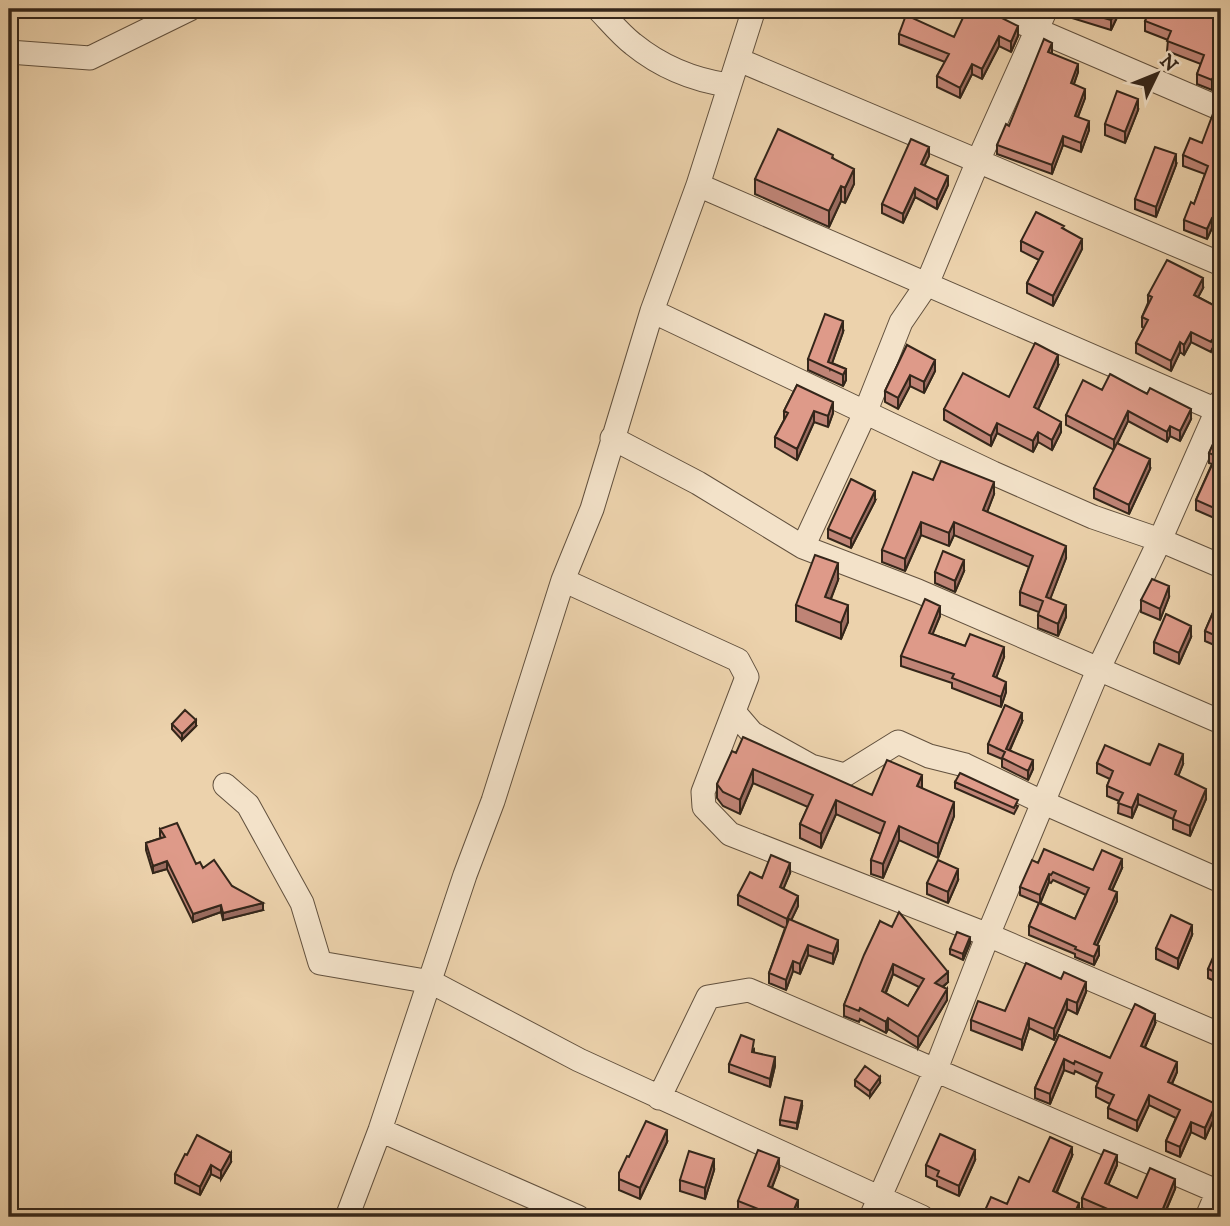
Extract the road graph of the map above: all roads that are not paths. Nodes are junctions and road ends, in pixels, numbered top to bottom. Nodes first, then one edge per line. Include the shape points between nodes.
1 (190, 9) edge
2 (598, 9) edge
3 (754, 9) edge
4 (994, 9) edge
5 (1046, 9) edge
6 (1037, 30) junction
7 (9, 52) edge
8 (739, 60) junction
9 (729, 85) junction
10 (1221, 109) edge
11 (978, 161) junction
12 (698, 185) junction
13 (1221, 264) edge
14 (927, 284) junction
15 (652, 311) junction
16 (1220, 407) edge
17 (865, 413) junction
18 (612, 438) junction
19 (1160, 540) junction
20 (803, 547) junction
21 (1221, 566) edge
22 (563, 580) junction
23 (1098, 670) junction
24 (734, 712) junction
25 (1221, 722) edge
26 (225, 785) dead end
27 (1042, 802) junction
28 (1221, 881) edge
29 (988, 935) junction
30 (430, 982) junction
31 (1221, 1035) edge
32 (936, 1069) junction
33 (659, 1098) junction
34 (380, 1130) junction
35 (1220, 1190) edge
36 (875, 1208) edge
37 (347, 1217) edge
38 (578, 1217) edge
39 (922, 1217) edge
40 (1207, 1217) edge

1 - 7 street via 90,58
2 - 9 street via 632,44 664,64 702,81
3 - 8 street
4 - 6 street
5 - 6 street
6 - 10 street
6 - 11 street
8 - 9 street
8 - 11 street
9 - 12 street
11 - 13 street
11 - 14 street
12 - 14 street
12 - 15 street
14 - 16 street
14 - 17 street via 901,322
15 - 17 street
15 - 18 street
16 - 19 street
17 - 19 street via 1093,517
17 - 20 street
18 - 20 street via 698,483
18 - 22 street via 592,509
19 - 21 street
19 - 23 street
20 - 23 street via 919,591
22 - 24 street via 738,660 747,677
22 - 30 street
23 - 25 street
23 - 27 street
24 - 27 street via 752,733 811,766 845,775 898,742 965,765
24 - 29 street via 704,792 704,807 730,834
26 - 30 street via 248,805 302,903 320,963
27 - 28 street
27 - 29 street
29 - 31 street
29 - 32 street
30 - 33 street
30 - 34 street
32 - 33 street via 748,990 708,997
32 - 35 street
32 - 36 street
33 - 36 street
34 - 37 street
34 - 38 street
35 - 40 street
36 - 39 street

